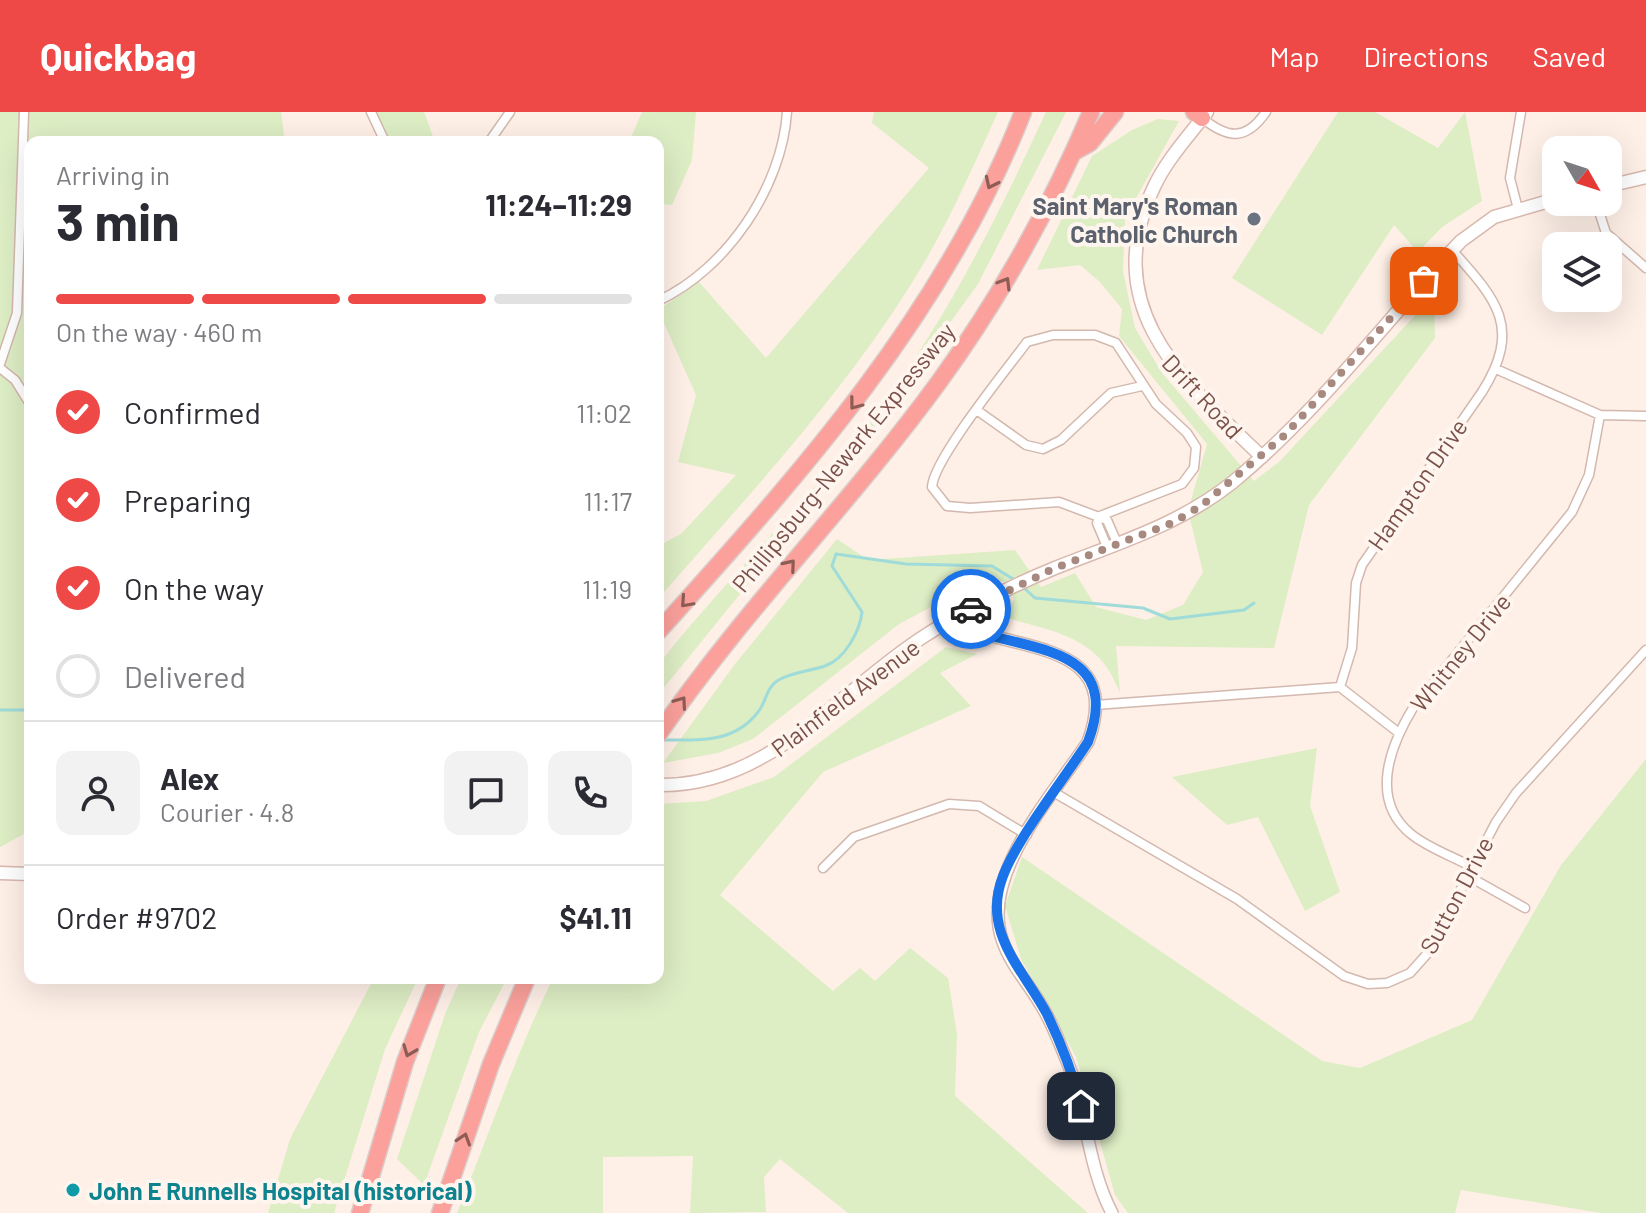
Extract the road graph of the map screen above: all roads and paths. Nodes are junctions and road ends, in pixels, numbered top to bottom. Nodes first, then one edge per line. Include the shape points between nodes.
1 (24, 112) edge
2 (371, 112) edge
3 (510, 112) edge
4 (787, 112) edge
5 (1023, 112) edge
6 (1091, 112) edge
7 (1115, 112) edge
8 (1266, 112) edge
9 (1521, 112) edge
10 (1201, 114) edge
11 (382, 136) edge
12 (493, 136) edge
13 (1074, 152) junction
14 (1646, 177) edge
15 (1622, 183) edge
16 (1542, 203) edge
17 (1518, 209) junction
18 (1601, 216) edge
19 (1452, 250) junction
20 (1646, 268) edge
21 (664, 297) edge
22 (0, 366) edge
23 (1496, 369) junction
24 (1142, 386) junction
25 (24, 394) edge
26 (978, 411) junction
27 (1600, 415) junction
28 (1646, 416) edge
29 (1262, 457) junction
30 (1100, 516) junction
31 (1113, 547) junction
32 (951, 620) junction
33 (664, 625) edge
34 (1646, 650) edge
35 (1340, 687) junction
36 (1095, 705) junction
37 (664, 726) edge
38 (1399, 733) junction
39 (664, 784) edge
40 (1055, 793) junction
41 (1027, 835) junction
42 (1472, 867) junction
43 (823, 868) dead end
44 (0, 873) edge
45 (24, 874) edge
46 (1525, 908) dead end
47 (436, 984) edge
48 (524, 984) edge
49 (360, 1213) edge
50 (440, 1213) edge
51 (1112, 1213) edge

1 - 22 street via 17,313
2 - 11 street
3 - 12 street
4 - 21 street via 778,159 746,223 717,258
5 -> 33 highway, Phillipsburg-Newark Expressway via 956,251 879,372 807,464
6 - 13 highway, Phillipsburg-Newark Expressway
7 - 13 highway via 1090,143
8 - 10 street via 1250,131 1235,136 1219,131
9 - 17 street via 1510,178
10 - 29 main road, Drift Road via 1148,200 1137,251 1140,294 1160,349 1173,368
37 -> 13 highway, Phillipsburg-Newark Expressway via 705,668 946,372 1009,276
14 - 15 main road
16 - 17 main road, Plainfield Avenue
17 - 19 main road, Plainfield Avenue via 1481,224
18 - 20 street via 1606,233
19 - 23 street, Hampton Drive via 1496,304 1502,347
19 - 29 main road, Plainfield Avenue
22 - 25 street
23 - 27 street
23 - 35 street, Hampton Drive via 1362,565 1352,648
24 - 26 street via 1111,393 1061,440 1043,449 1026,445
24 - 26 street via 1119,347 1105,337 1036,337
24 - 30 street via 1193,440 1194,468 1182,484
26 - 30 street via 932,480 935,495 947,506 1059,502
27 - 28 street
27 - 38 street, Whitney Drive via 1592,465 1572,512 1423,694
29 - 31 main road, Plainfield Avenue via 1201,506
30 - 31 street via 1097,523
31 - 32 main road, Plainfield Avenue via 1030,580
32 - 36 street via 975,632 1060,653 1083,672
32 - 39 main road, Plainfield Avenue via 901,652 768,756 713,778
34 - 42 street, Sutton Drive via 1516,793
35 - 36 street
35 - 38 street
36 - 40 street via 1088,742
38 - 42 street, Whitney Drive via 1386,786 1394,814 1413,835
40 - 41 street
40 - 42 street, Sutton Drive via 1237,899 1344,976 1368,984 1393,981 1419,964
41 - 43 street via 979,806 949,804 854,837
41 - 51 street via 1003,875 998,923 1009,956 1040,1003 1068,1062
42 - 46 street, Whitney Drive via 1475,880
44 - 45 main road
47 -> 49 highway via 396,1089
50 -> 48 highway

